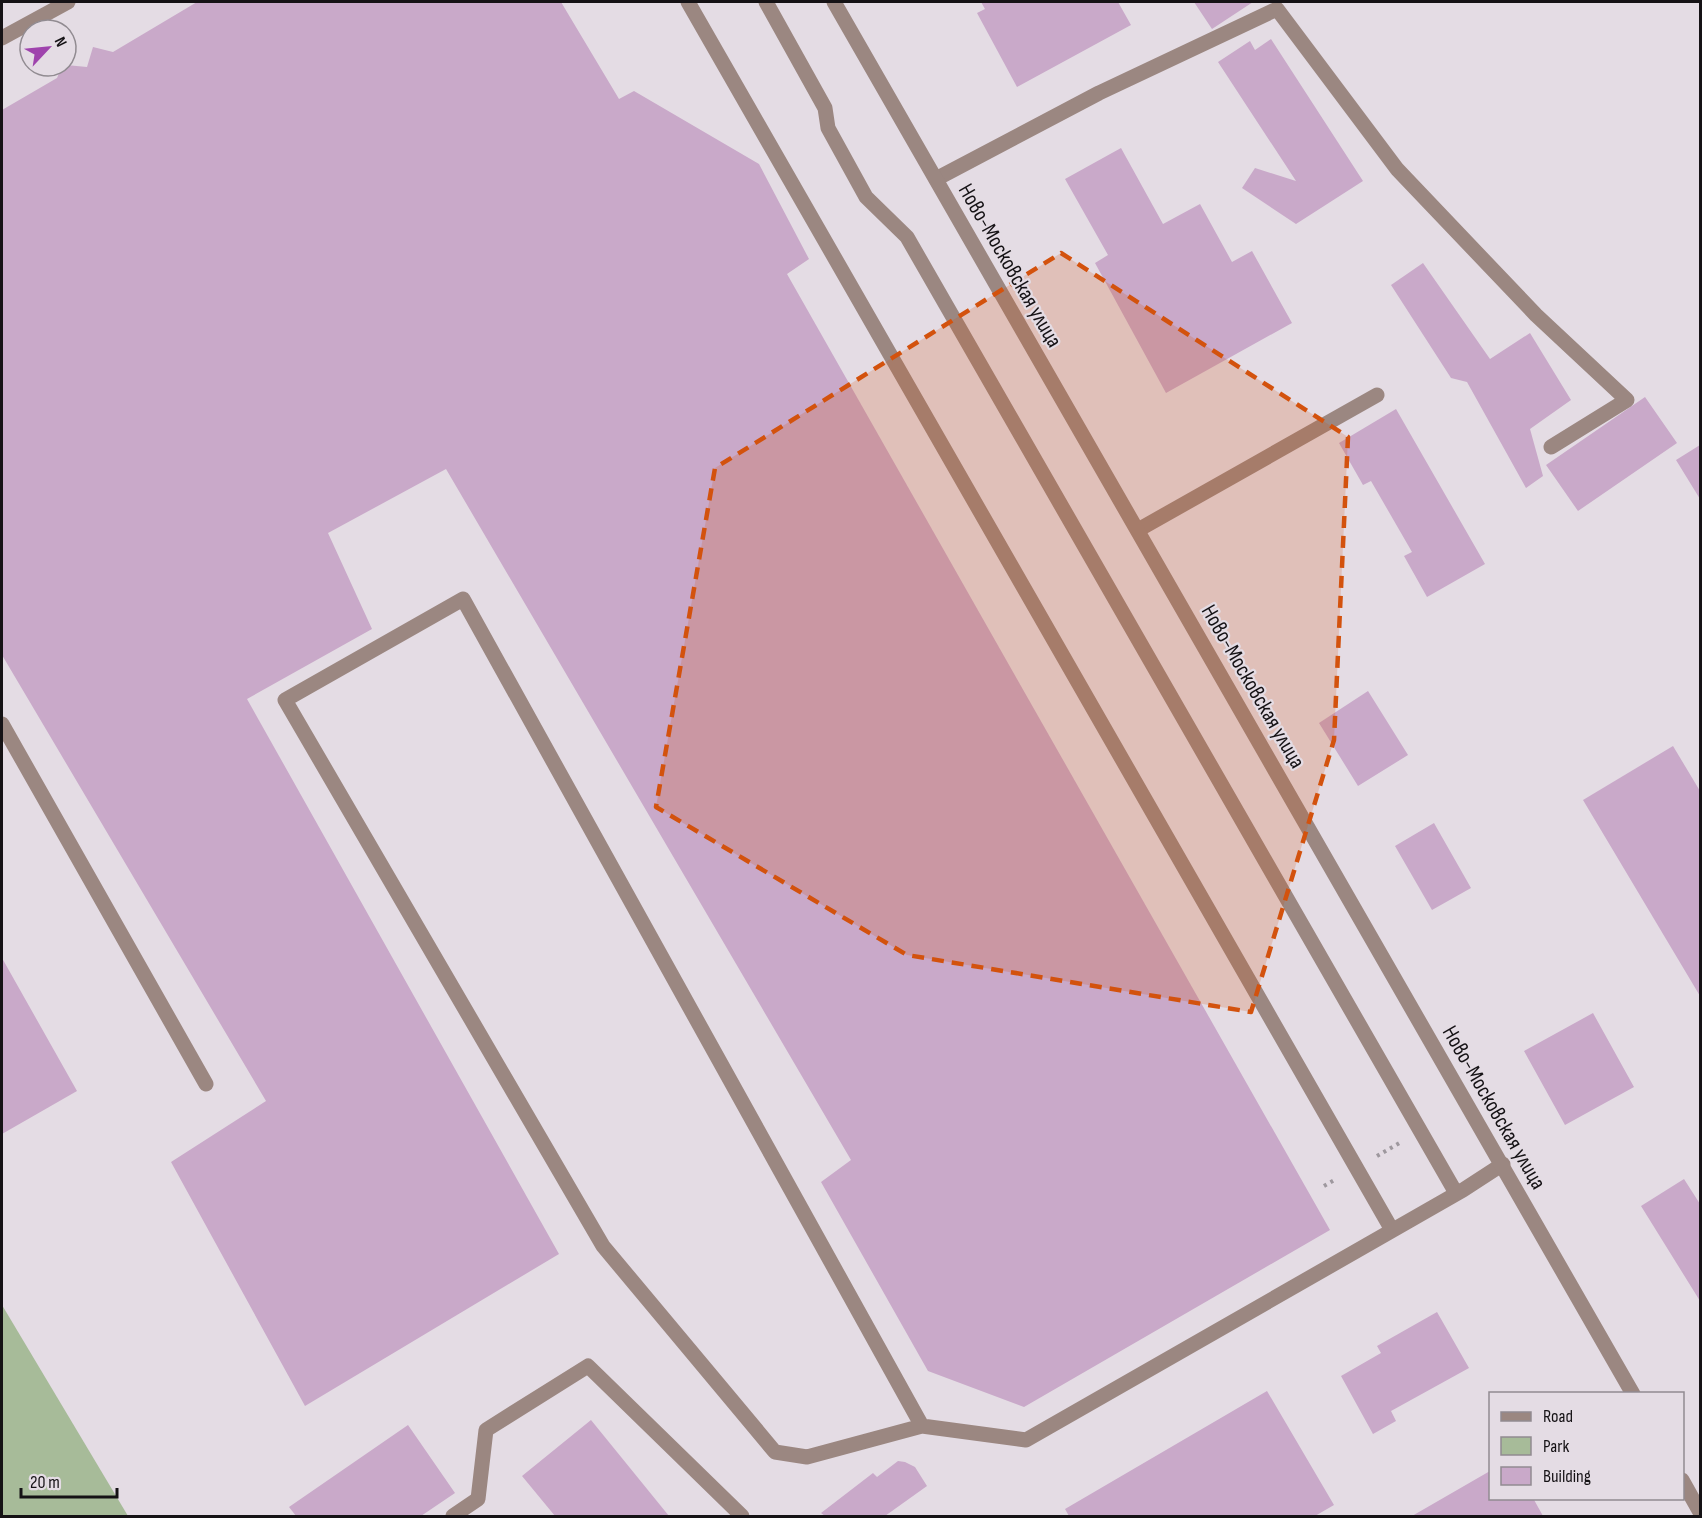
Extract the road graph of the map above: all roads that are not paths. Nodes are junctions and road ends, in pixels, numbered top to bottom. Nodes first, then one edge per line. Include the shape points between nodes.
1 (68, 2) edge
2 (688, 2) edge
3 (766, 2) edge
4 (834, 2) edge
5 (2, 38) edge
6 (936, 179) junction
7 (1377, 395) dead end
8 (1551, 447) dead end
9 (1138, 530) junction
10 (2, 724) edge
11 (206, 1084) dead end
12 (1503, 1164) junction
13 (1456, 1193) junction
14 (1392, 1230) junction
15 (1632, 1392) edge
16 (922, 1426) junction
17 (1684, 1482) edge
18 (1701, 1512) edge
19 (453, 1516) edge
20 (742, 1516) edge

1 - 5 street
2 - 14 street
3 - 13 street via 825,108 828,128 866,197 907,237
4 - 6 street, Ново-Московская улица
6 - 8 street via 1099,93 1277,9 1397,169 1536,315 1627,400
6 - 9 street, Ново-Московская улица
7 - 9 street
9 - 12 street, Ново-Московская улица
10 - 11 street
12 - 13 street
12 - 15 street, Ново-Московская улица
13 - 14 street
14 - 16 street via 1026,1440
16 - 16 street via 463,599 285,700 603,1246 775,1452 807,1457
17 - 18 street
19 - 20 street via 478,1499 486,1430 588,1366

